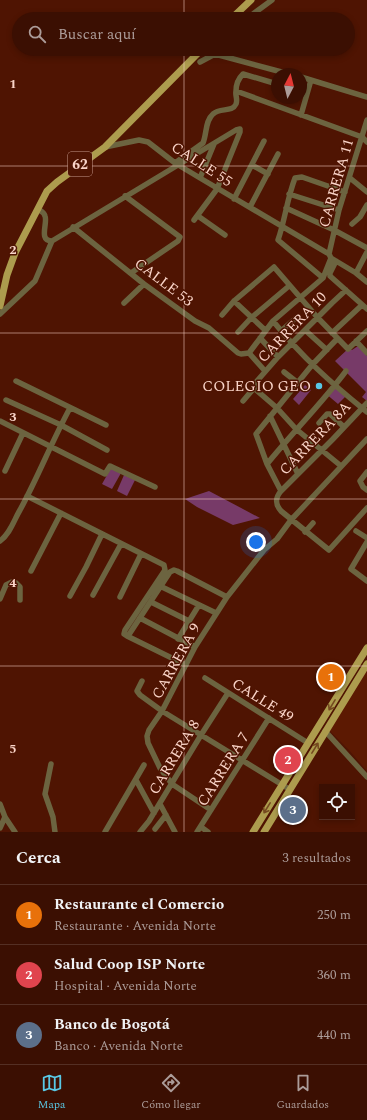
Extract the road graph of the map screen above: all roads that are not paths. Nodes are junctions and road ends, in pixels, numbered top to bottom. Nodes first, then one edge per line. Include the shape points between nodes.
1 (251, 0) edge
2 (272, 0) edge
3 (238, 12) edge
4 (256, 12) edge
5 (195, 56) edge
6 (211, 56) edge
7 (222, 56) edge
8 (200, 62) dead end
9 (271, 69) edge
10 (307, 79) edge
11 (311, 80) junction
12 (271, 82) edge
13 (307, 87) edge
14 (236, 91) junction
15 (367, 97) edge
16 (302, 104) edge
17 (301, 115) junction
18 (367, 120) edge
19 (362, 137) junction
20 (264, 141) dead end
21 (367, 142) edge
22 (214, 144) junction
23 (105, 146) junction
24 (278, 154) dead end
25 (177, 164) junction
26 (252, 165) junction
27 (268, 174) junction
28 (200, 178) junction
29 (350, 178) junction
30 (217, 189) junction
31 (345, 192) junction
32 (367, 192) edge
33 (289, 194) junction
34 (126, 196) junction
35 (234, 199) junction
36 (367, 205) edge
37 (250, 207) junction
38 (286, 208) junction
39 (38, 209) junction
40 (340, 210) junction
41 (352, 224) dead end
42 (283, 226) junction
43 (73, 227) junction
44 (334, 230) junction
45 (224, 236) dead end
46 (52, 241) junction
47 (367, 248) edge
48 (367, 252) edge
49 (332, 258) junction
50 (131, 273) junction
51 (356, 273) junction
52 (323, 278) junction
53 (367, 282) edge
54 (144, 284) junction
55 (289, 286) junction
56 (346, 290) junction
57 (301, 298) junction
58 (234, 301) junction
59 (124, 303) dead end
60 (362, 305) junction
61 (0, 306) edge
62 (367, 309) edge
63 (0, 314) edge
64 (222, 315) dead end
65 (297, 317) dead end
66 (317, 317) junction
67 (251, 318) junction
68 (273, 321) junction
69 (265, 330) junction
70 (305, 330) junction
71 (281, 331) junction
72 (367, 331) edge
73 (238, 332) dead end
74 (332, 333) junction
75 (260, 338) junction
76 (337, 339) junction
77 (356, 341) junction
78 (291, 344) junction
79 (327, 350) junction
80 (248, 353) junction
81 (367, 353) edge
82 (278, 356) junction
83 (312, 365) junction
84 (265, 371) junction
85 (346, 371) dead end
86 (284, 372) dead end
87 (16, 381) dead end
88 (298, 383) junction
89 (335, 386) junction
90 (254, 388) junction
91 (6, 400) dead end
92 (243, 401) dead end
93 (367, 403) edge
94 (70, 408) junction
95 (277, 408) junction
96 (362, 408) junction
97 (367, 412) edge
98 (270, 416) junction
99 (0, 421) edge
100 (319, 423) dead end
101 (61, 425) junction
102 (106, 425) dead end
103 (344, 427) junction
104 (296, 429) junction
105 (23, 433) junction
106 (367, 439) edge
107 (283, 444) junction
108 (52, 446) junction
109 (107, 450) dead end
110 (322, 450) junction
111 (267, 464) junction
112 (341, 466) junction
113 (5, 471) dead end
114 (367, 472) edge
115 (298, 474) junction
116 (155, 487) dead end
117 (367, 490) edge
118 (281, 491) junction
119 (27, 496) junction
120 (367, 508) edge
121 (61, 513) junction
122 (291, 520) junction
123 (313, 523) dead end
124 (356, 531) dead end
125 (305, 532) junction
126 (102, 534) junction
127 (367, 538) edge
128 (0, 541) edge
129 (367, 542) edge
130 (121, 544) junction
131 (141, 554) junction
132 (31, 571) dead end
133 (367, 581) edge
134 (162, 586) junction
135 (93, 595) dead end
136 (70, 596) dead end
137 (120, 597) dead end
138 (226, 597) junction
139 (0, 599) edge
140 (20, 600) dead end
141 (151, 602) junction
142 (199, 605) junction
143 (216, 613) junction
144 (140, 618) junction
145 (189, 621) junction
146 (127, 633) junction
147 (178, 639) junction
148 (195, 647) junction
149 (367, 648) edge
150 (367, 664) edge
151 (186, 665) junction
152 (205, 678) dead end
153 (142, 681) dead end
154 (228, 693) junction
155 (162, 711) junction
156 (269, 718) junction
157 (325, 731) junction
158 (201, 735) junction
159 (308, 743) junction
160 (242, 760) junction
161 (51, 764) dead end
162 (144, 765) dead end
163 (367, 777) edge
164 (136, 780) junction
165 (172, 784) junction
166 (282, 785) junction
167 (289, 789) junction
168 (0, 804) edge
169 (160, 804) junction
170 (211, 810) junction
171 (154, 813) junction
172 (166, 815) junction
173 (5, 817) junction
174 (149, 821) junction
175 (0, 828) edge
176 (199, 830) edge
177 (156, 831) edge
178 (15, 832) edge
179 (55, 832) edge
180 (105, 832) edge
181 (140, 832) edge
182 (175, 832) edge
183 (208, 832) edge
184 (253, 832) edge
185 (264, 832) edge

1 - 3 main road
2 - 4 street
5 - 23 main road, 62
6 - 8 street
7 - 9 street
10 - 11 street
11 - 13 street
11 - 15 street
12 - 14 street via 243,74
14 - 17 street
14 - 25 street via 234,107 213,114 203,143
16 - 17 street
17 - 19 street
18 - 19 street, CARRERA 11
19 - 21 street
19 - 29 street, CARRERA 11
20 - 26 street
22 - 25 street
22 - 28 street
22 - 30 street via 240,129
23 - 25 street, CALLE 55 via 143,140
23 - 39 main road, 62 via 47,191
24 - 27 street
25 - 28 street, CALLE 55
25 - 34 street
26 - 27 street
26 - 35 street
27 - 37 street
28 - 30 street, CALLE 55
29 - 31 street, CARRERA 11
29 - 32 street
30 - 35 street, CALLE 55
30 - 45 street via 196,218
31 - 33 street via 298,177 295,178
31 - 40 street, CARRERA 11
33 - 38 street
33 - 40 street
34 - 43 street
34 - 50 street via 180,237 178,241
35 - 37 street, CALLE 55
36 - 41 street
37 - 42 street, CALLE 55
38 - 42 street
38 - 44 street
39 - 46 street via 45,214 46,240
39 - 61 main road, 62 via 15,253
40 - 44 street, CARRERA 11
42 - 49 street, CALLE 55
42 - 52 street via 278,240
43 - 46 street
43 - 50 street, CALLE 53
44 - 47 street
44 - 49 street, CARRERA 11
46 - 63 street via 35,281
48 - 51 street
49 - 51 street, CALLE 55
49 - 52 street, CARRERA 11
49 - 56 street via 330,276
50 - 54 street, CALLE 53
51 - 53 street, CALLE 55
52 - 57 street, CARRERA 11
54 - 59 street
54 - 80 street, CALLE 53 via 195,321 205,325 236,351 241,354
55 - 57 street
55 - 58 street via 274,267
55 - 67 street
56 - 60 street
56 - 66 street, CARRERA 10
57 - 66 street
57 - 68 street, CARRERA 11
58 - 64 street
58 - 67 street
60 - 62 street
60 - 74 street
65 - 71 street
66 - 70 street, CARRERA 10
66 - 74 street
67 - 69 street
67 - 73 street
68 - 69 street, CARRERA 11
68 - 71 street
69 - 75 street, CARRERA 11
70 - 78 street, CARRERA 10
70 - 79 street
71 - 78 street
72 - 77 street
74 - 76 street
75 - 80 street, CARRERA 11
75 - 82 street
76 - 77 street via 348,349
76 - 79 street
77 - 81 street
78 - 82 street, CARRERA 10
78 - 83 street
79 - 83 street
80 - 84 street
82 - 84 street, CARRERA 10
83 - 88 street
83 - 89 street
84 - 90 street, CARRERA 10
85 - 89 street, CARRERA 8A
86 - 88 street
87 - 94 street
88 - 95 street
89 - 96 street
89 - 104 street, CARRERA 8A
90 - 92 street, CARRERA 10
90 - 95 street
91 - 101 street
93 - 96 street, CARRERA 8A
94 - 101 street
94 - 102 street
95 - 98 street
95 - 104 street
96 - 97 street
96 - 103 street, CARRERA 8A
98 - 107 street
98 - 111 street via 256,434
99 - 105 street
100 - 103 street via 330,414
101 - 108 street
101 - 109 street
103 - 110 street, CARRERA 8A
104 - 107 street, CARRERA 8A
104 - 110 street
105 - 108 street
105 - 113 street
106 - 112 street
107 - 111 street, CARRERA 8A
107 - 115 street
108 - 116 street via 105,474 110,466
108 - 119 street
110 - 112 street
110 - 115 street, CARRERA 8A
111 - 118 street
112 - 122 street
114 - 117 street via 360,481
115 - 118 street, CARRERA 8A
118 - 122 street via 277,495 277,507
119 - 121 street
119 - 128 street via 7,534
120 - 125 street via 329,550
121 - 126 street
121 - 132 street
122 - 125 street
122 - 138 street, CARRERA 9
123 - 125 street
124 - 127 street
126 - 130 street
126 - 136 street
129 - 133 street via 351,569
130 - 131 street
130 - 135 street
131 - 137 street
131 - 146 street via 164,565 164,570 125,630
134 - 138 street via 174,570
134 - 141 street
134 - 142 street
138 - 143 street, CARRERA 9
139 - 140 street via 6,585 12,582 20,587
141 - 144 street
141 - 145 street
142 - 143 street
142 - 145 street
143 - 148 street, CARRERA 9
144 - 146 street
144 - 147 street
145 - 147 street
146 - 151 street via 127,636
147 - 148 street
148 - 151 street, CARRERA 9
149 -> 159 main road
150 - 157 main road
151 - 155 street, CARRERA 9
152 - 154 street, CALLE 49
153 - 155 street via 138,694
154 - 156 street, CALLE 49
154 - 158 street, CARRERA 8
155 - 158 street
155 - 165 street, CARRERA 9 via 149,730 147,740 160,768
156 - 159 street, CALLE 49
156 - 160 street, CARRERA 7
157 - 163 street
167 -> 157 main road
158 - 160 street
158 - 165 street, CARRERA 8
159 - 166 main road
160 - 166 street
160 - 170 street, CARRERA 7
161 - 179 street via 45,794
162 - 164 street
164 - 171 street
164 - 180 street
165 - 169 street, CARRERA 8
165 - 170 street
166 - 167 street
166 -> 184 main road
167 - 185 main road
168 - 173 street
169 - 171 street, CARRERA 8
169 - 172 street
170 - 176 street, CARRERA 7
171 - 174 street, CARRERA 8
172 - 177 street
172 - 182 street
173 - 175 street
173 - 178 street
174 - 177 street
174 - 181 street, CARRERA 8
176 - 183 street

